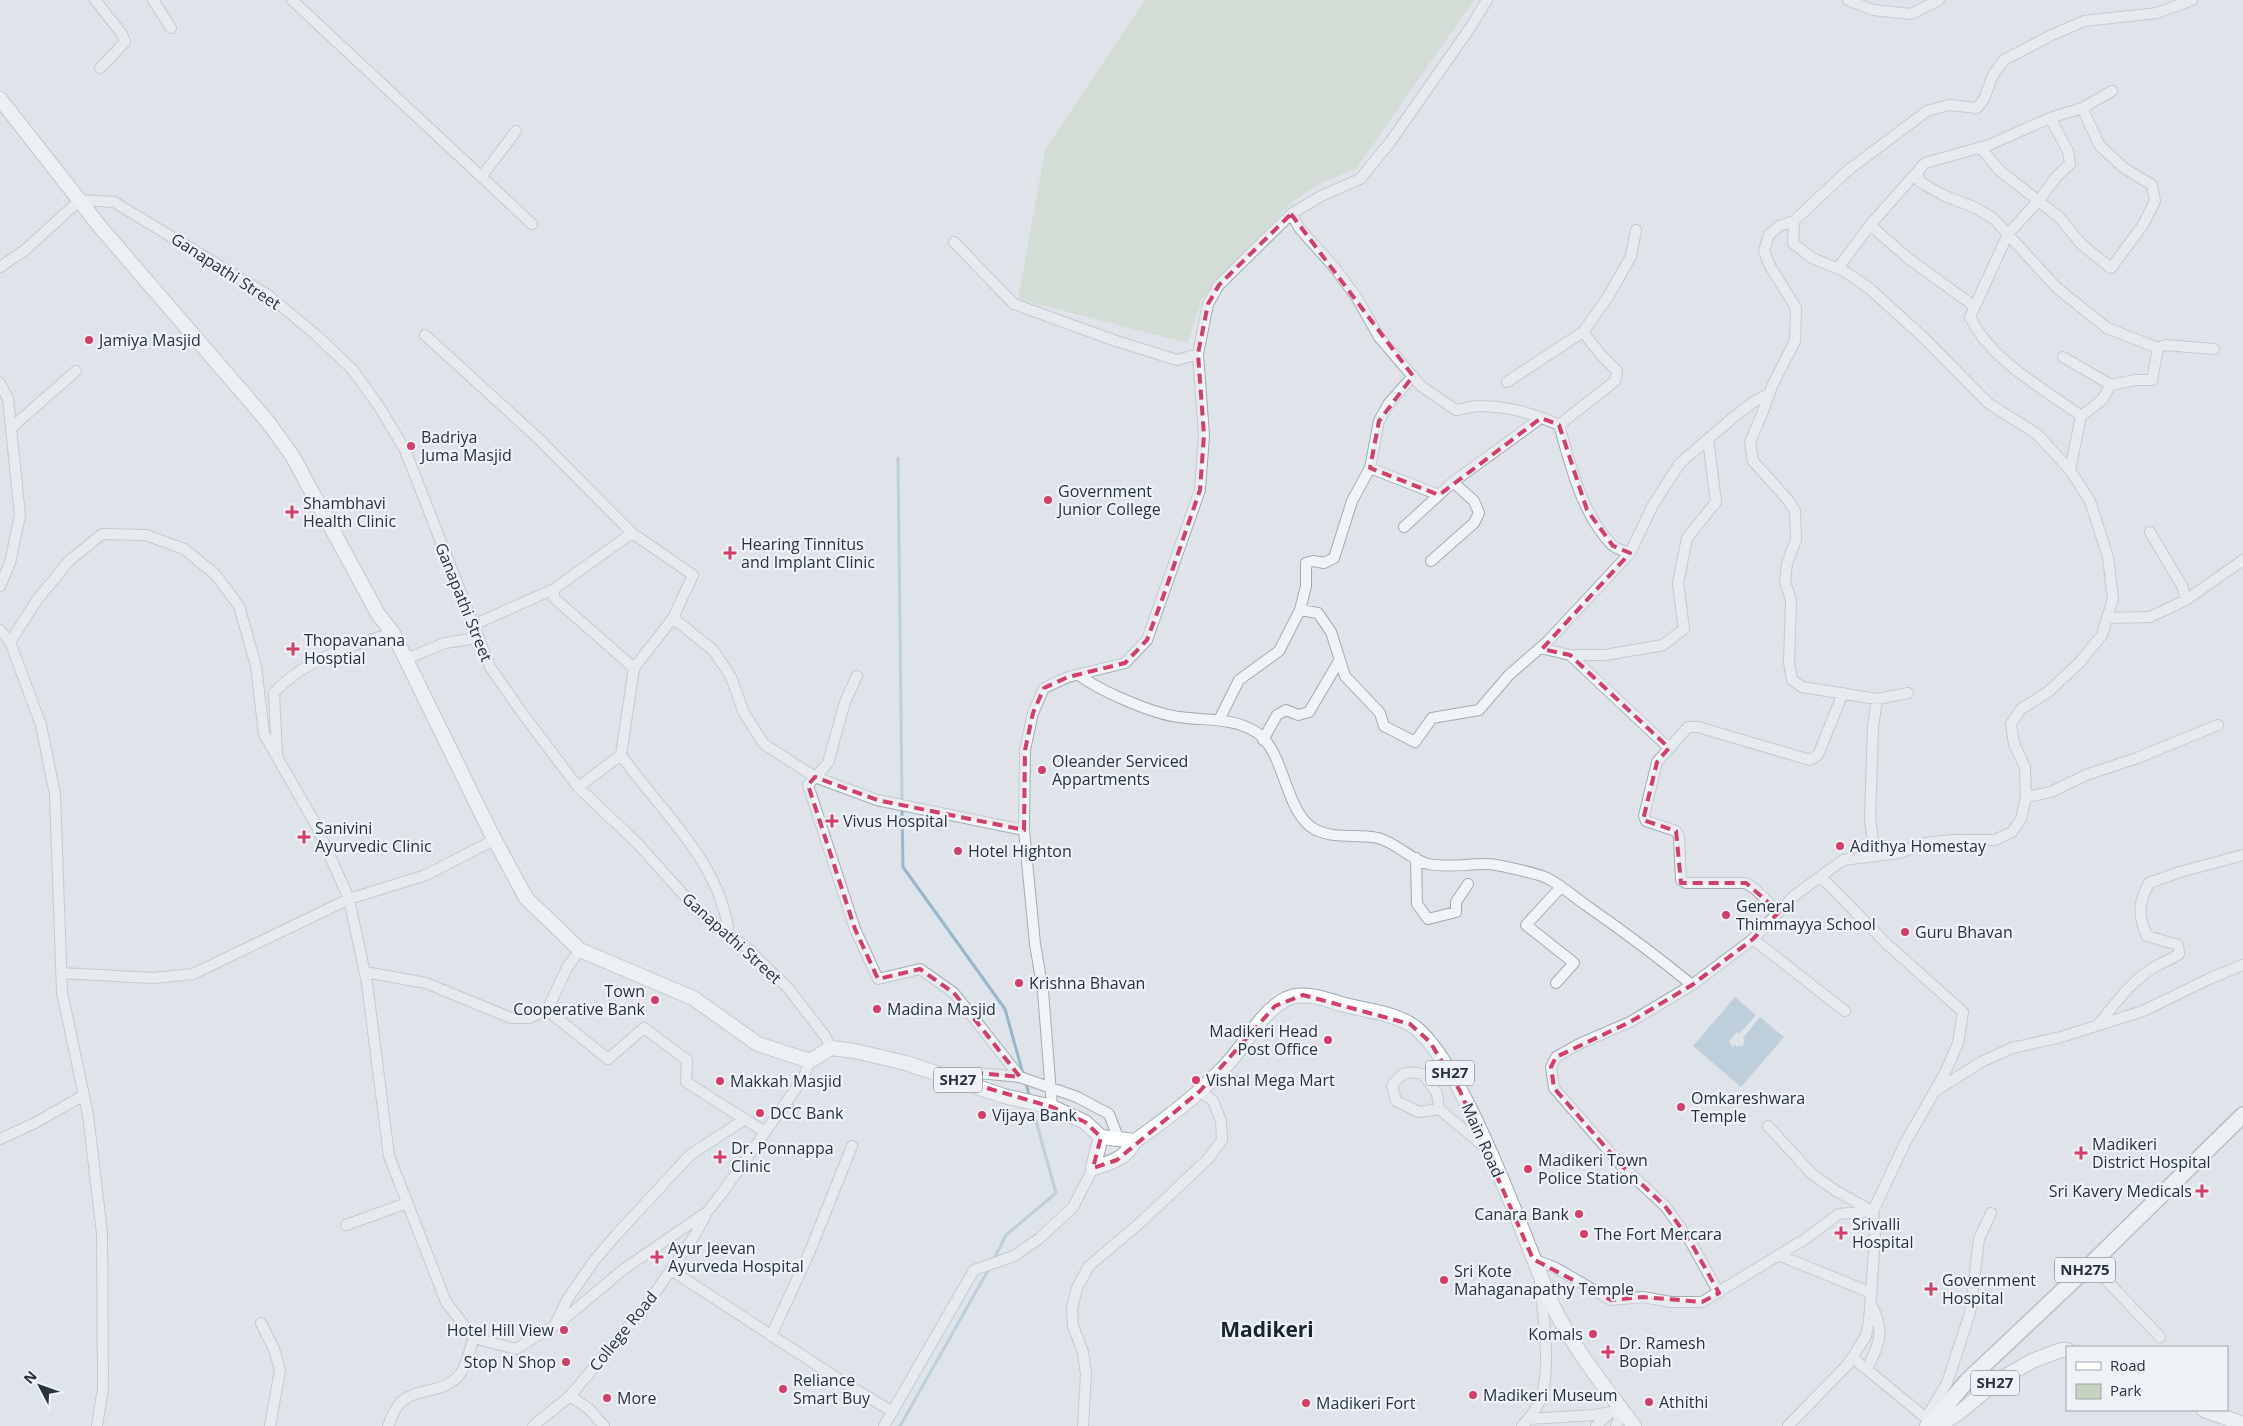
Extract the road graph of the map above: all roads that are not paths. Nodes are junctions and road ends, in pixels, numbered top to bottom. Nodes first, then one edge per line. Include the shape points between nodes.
1 (95, 0) edge
2 (153, 0) edge
3 (292, 0) edge
4 (1487, 0) edge
5 (1848, 0) edge
6 (1938, 0) edge
7 (2192, 0) edge
8 (171, 28) dead end
9 (100, 68) dead end
10 (2112, 91) dead end
11 (0, 99) edge
12 (2082, 108) junction
13 (2050, 118) junction
14 (516, 131) dead end
15 (1980, 147) junction
16 (1916, 172) junction
17 (482, 176) junction
18 (80, 200) junction
19 (2039, 200) junction
20 (1291, 214) junction
21 (1794, 221) junction
22 (532, 224) dead end
23 (1870, 225) junction
24 (1636, 230) dead end
25 (2008, 234) junction
26 (954, 242) dead end
27 (0, 267) edge
28 (1838, 268) junction
29 (1974, 306) junction
30 (1583, 332) junction
31 (425, 335) dead end
32 (2158, 348) junction
33 (2214, 349) dead end
34 (1198, 354) junction
35 (2063, 357) dead end
36 (76, 371) dead end
37 (1413, 376) junction
38 (1507, 382) dead end
39 (0, 383) edge
40 (2110, 385) junction
41 (1769, 394) junction
42 (2081, 416) junction
43 (1541, 418) junction
44 (1559, 425) junction
45 (11, 428) junction
46 (1708, 439) junction
47 (1370, 468) junction
48 (2070, 470) junction
49 (1454, 482) junction
50 (1439, 495) junction
51 (1404, 526) dead end
52 (2150, 532) dead end
53 (632, 533) junction
54 (1630, 553) junction
55 (2243, 560) edge
56 (1431, 561) dead end
57 (0, 586) edge
58 (554, 589) junction
59 (2186, 600) junction
60 (1300, 610) junction
61 (672, 618) junction
62 (2107, 618) junction
63 (473, 625) junction
64 (0, 630) edge
65 (393, 633) junction
66 (478, 638) junction
67 (10, 642) junction
68 (1540, 648) junction
69 (1570, 655) junction
70 (406, 659) junction
71 (1339, 661) junction
72 (634, 668) junction
73 (1079, 675) junction
74 (857, 676) dead end
75 (1843, 693) junction
76 (1908, 693) dead end
77 (1878, 699) junction
78 (1219, 720) junction
79 (2218, 725) dead end
80 (1263, 740) junction
81 (1669, 748) junction
82 (277, 755) junction
83 (621, 755) junction
84 (815, 777) junction
85 (578, 787) junction
86 (2026, 797) junction
87 (1024, 830) junction
88 (494, 840) junction
89 (1875, 855) junction
90 (2243, 855) edge
91 (1416, 858) junction
92 (1821, 877) junction
93 (1468, 884) dead end
94 (1561, 887) junction
95 (349, 899) junction
96 (1779, 912) junction
97 (729, 934) junction
98 (1753, 939) junction
99 (580, 950) junction
100 (2243, 965) edge
101 (365, 972) junction
102 (62, 973) junction
103 (1556, 983) dead end
104 (1692, 985) junction
105 (547, 1010) junction
106 (1845, 1011) dead end
107 (2097, 1026) junction
108 (831, 1048) junction
109 (810, 1061) junction
110 (946, 1076) junction
111 (1020, 1077) junction
112 (1051, 1088) junction
113 (1200, 1091) junction
114 (1934, 1092) junction
115 (84, 1095) junction
116 (1052, 1107) junction
117 (1439, 1109) junction
118 (2243, 1115) edge
119 (745, 1119) junction
120 (1768, 1126) dead end
121 (765, 1132) junction
122 (1101, 1137) junction
123 (0, 1138) edge
124 (1119, 1140) junction
125 (1136, 1141) junction
126 (852, 1146) dead end
127 (1488, 1150) junction
128 (1093, 1168) junction
129 (407, 1203) junction
130 (1873, 1211) junction
131 (707, 1212) junction
132 (1992, 1212) dead end
133 (346, 1225) dead end
134 (1778, 1255) junction
135 (1533, 1259) junction
136 (2091, 1264) junction
137 (671, 1270) junction
138 (1539, 1274) junction
139 (1719, 1293) junction
140 (1871, 1298) junction
141 (261, 1323) dead end
142 (555, 1325) junction
143 (771, 1336) junction
144 (2160, 1337) dead end
145 (474, 1338) junction
146 (2066, 1350) edge
147 (1853, 1358) junction
148 (1867, 1370) junction
149 (570, 1396) junction
150 (1617, 1411) junction
151 (2207, 1411) edge
152 (893, 1412) junction
153 (1525, 1422) edge
154 (1927, 1424) edge
155 (2243, 1424) edge
156 (97, 1426) edge
157 (270, 1426) edge
158 (388, 1426) edge
159 (533, 1426) edge
160 (604, 1426) edge
161 (884, 1426) edge
162 (1082, 1426) edge
163 (1596, 1426) edge
164 (1616, 1426) edge
165 (1634, 1426) edge
166 (1788, 1426) edge

1 - 9 street via 125,42
2 - 8 street
3 - 17 street
4 - 20 street via 1391,141 1360,178
5 - 6 street via 1873,10 1911,14
7 - 21 street via 2158,13 2084,21 2004,60 1977,108 1949,105 1927,110 1847,171
10 - 12 street
11 - 18 main road
12 - 13 street
12 - 19 street via 2100,146 2124,168 2152,185 2154,201 2144,225 2111,268 2082,245 2059,217
13 - 15 street
13 - 19 street via 2068,151 2070,164
14 - 17 street
15 - 16 street via 1926,163
15 - 19 street via 2000,172
16 - 23 street
16 - 25 street via 1920,182 1994,218
17 - 22 street
18 - 27 street
18 - 63 street, Ganapathi Street via 114,202 259,290 352,369 405,450
18 - 65 main road via 268,422 293,457 378,614
19 - 25 street
20 - 34 street via 1220,285 1208,304
20 - 37 street via 1357,298 1379,337
21 - 28 street via 1793,243 1812,258
21 - 41 street via 1769,235 1764,251 1796,308 1795,341
23 - 28 street
23 - 29 street via 1909,259
24 - 30 street via 1631,256
25 - 29 street
25 - 32 street via 2057,288 2084,311 2107,328
26 - 34 street via 1014,304 1177,360
28 - 48 street via 1869,288 1988,403 2037,434
29 - 42 street via 1970,317 1976,331 2037,388
30 - 38 street
30 - 44 street via 1617,371 1615,381
31 - 53 street via 539,439
32 - 33 street via 2165,345
32 - 40 street via 2152,380
34 - 73 street via 1204,435 1200,490 1163,597 1147,640 1125,663
35 - 40 street
36 - 45 street
37 - 43 street via 1421,386 1456,410 1478,406
37 - 47 street via 1389,403 1379,421
39 - 45 street via 8,399
40 - 42 street via 2102,400
41 - 46 street via 1755,400
41 - 75 street via 1750,442 1753,461 1795,511 1796,540 1787,563 1785,582 1791,600 1792,680 1802,687
42 - 48 street
43 - 44 street
43 - 49 street
44 - 54 street via 1587,510 1613,546
45 - 57 street via 20,516 10,563
46 - 54 street via 1680,463 1653,505
46 - 69 street via 1716,502 1687,538 1678,583 1684,629 1664,645 1605,655
47 - 50 street
47 - 60 street via 1352,501 1334,558 1324,563 1306,563 1306,586
48 - 62 street via 2090,501 2108,557 2113,599
49 - 50 street
49 - 56 street via 1474,501 1479,512 1474,523
50 - 51 street
52 - 59 street via 2182,586
53 - 58 street
53 - 61 street via 693,575
54 - 68 street
55 - 59 street
58 - 63 street
58 - 72 street via 554,598
59 - 62 street via 2150,617
60 - 71 street via 1318,613 1331,632
60 - 78 street via 1279,651 1239,680
61 - 72 street
61 - 84 street via 713,650 731,677 744,713 764,744
62 - 86 street via 2102,635 2079,663 2048,692 2021,709 2011,724 2014,744 2025,768
63 - 66 street, Ganapathi Street
64 - 67 street
65 - 70 main road
65 - 82 street via 349,646 284,682 274,693
66 - 70 street via 445,644
66 - 85 street, Ganapathi Street via 490,667
67 - 82 street via 37,600 69,561 102,534 146,535 184,549 215,574 239,606 256,666 264,734
67 - 102 street via 41,725 55,794
68 - 69 street
68 - 71 street via 1509,675 1479,710 1432,718 1415,742 1384,726 1380,712 1345,676
69 - 81 street
70 - 88 main road
71 - 80 street via 1308,712 1298,715 1286,710 1277,715
72 - 83 street
73 - 78 street via 1093,685 1140,706 1178,718
73 - 87 street via 1044,688 1033,713 1025,750
74 - 84 street via 845,702 828,763
75 - 77 street
75 - 81 street via 1818,755 1810,760 1698,727 1688,727
76 - 77 street
77 - 89 street via 1873,727 1870,819
78 - 80 street via 1249,729
79 - 86 street via 2086,775 2051,792
80 - 91 street via 1271,749 1297,811 1314,829 1335,837 1377,838
81 - 96 street via 1656,762 1644,816 1646,821 1676,831 1681,880 1686,883 1746,883
82 - 95 street via 316,826
83 - 85 street
83 - 97 street via 685,834 726,913
84 - 87 street via 877,800
84 - 111 street via 808,785 855,929 878,979 920,969 954,992
85 - 97 street, Ganapathi Street via 637,843 700,913
86 - 89 street via 2021,819 2012,832 1996,840 1926,843 1899,853
87 - 112 street
88 - 95 street via 426,875
88 - 99 main road via 526,898
89 - 92 street via 1843,860
90 - 107 street via 2149,883 2140,898 2142,924 2147,936 2178,946 2179,954 2158,964 2126,991
91 - 93 street via 1417,904 1428,919 1456,912 1456,902
91 - 94 street via 1427,864 1454,867 1487,863 1546,878
92 - 96 street via 1794,896
92 - 114 street via 1888,945 1962,1012 1958,1043
94 - 103 street via 1526,924 1574,963
94 - 104 street via 1630,935
95 - 101 street
95 - 102 street via 193,974 153,978
96 - 98 street
97 - 108 street, Ganapathi Street via 788,988
98 - 104 street
98 - 106 street
99 - 105 street via 568,966
99 - 109 main road via 693,998 758,1044
100 - 107 street via 2144,1011
101 - 105 street via 426,983 511,1018 529,1018
101 - 129 street via 389,1156
102 - 115 street via 62,992
104 - 139 street via 1630,1022 1556,1057 1551,1067 1554,1088 1621,1165 1665,1206 1689,1239
105 - 119 street via 608,1058 644,1028 687,1060 686,1082
107 - 114 street via 2012,1048 1981,1062
108 - 109 main road
108 - 110 main road, SH27 via 864,1053
109 - 121 street, College Road via 804,1077
110 - 111 street via 978,1073
110 - 116 main road, SH27 via 1004,1096
111 - 112 street
112 - 116 street
112 - 124 street via 1109,1114
113 - 125 main road, Main Road / SH27
113 - 127 main road, Main Road / SH27 via 1234,1057 1275,1006 1288,998 1303,995 1398,1019 1420,1032 1443,1061
113 - 162 street via 1214,1101 1221,1121 1222,1140 1208,1158 1141,1222 1089,1266 1077,1288 1072,1308 1073,1326 1083,1352 1086,1374
114 - 130 street via 1905,1143
115 - 123 street via 35,1123
115 - 156 street via 102,1233 103,1388
116 - 122 main road, SH27 via 1085,1122
117 - 117 street via 1419,1112 1396,1101 1392,1085 1401,1074 1412,1071 1423,1074 1437,1093
117 - 127 street
118 - 136 highway, NH275
119 - 121 street
119 - 142 street via 690,1155 616,1234 567,1300
120 - 130 street via 1812,1174
121 - 131 street, College Road
122 - 124 main road
122 - 128 main road
124 - 125 main road
125 - 128 main road, SH27 via 1117,1160
126 - 143 street
127 - 135 main road, Main Road / SH27
128 - 152 street via 1073,1207 1040,1238 1014,1256 974,1270
129 - 133 street
129 - 145 street via 446,1302
130 - 134 street via 1839,1214 1805,1240
130 - 140 street
131 - 137 street, College Road
131 - 142 street via 624,1269
132 - 154 street via 1978,1239 1970,1313 1947,1382
134 - 139 street
134 - 140 street
135 - 138 main road, Main Road / SH27
135 - 139 street via 1556,1268 1611,1300 1643,1297 1672,1302 1702,1302
136 - 144 street
136 - 154 highway, NH275 via 1967,1381
137 - 143 street
137 - 149 street, College Road via 648,1303
138 - 150 main road, Main Road / SH27 via 1564,1329
138 - 153 street via 1545,1378 1538,1405
140 - 147 street via 1866,1336
140 - 148 street via 1879,1318 1880,1340
141 - 157 street via 274,1348 280,1370
142 - 145 street via 516,1349
143 - 152 street
145 - 158 street via 459,1375 446,1386 408,1397
146 - 154 main road, SH27 via 2032,1360 1997,1381 1943,1423
147 - 148 street
147 - 166 street
148 - 154 street
149 - 159 street, College Road
149 - 160 street via 590,1409
150 - 153 street
150 - 163 street
150 - 164 street
150 - 165 main road, Main Road / SH27
151 - 155 main road
152 - 161 street

